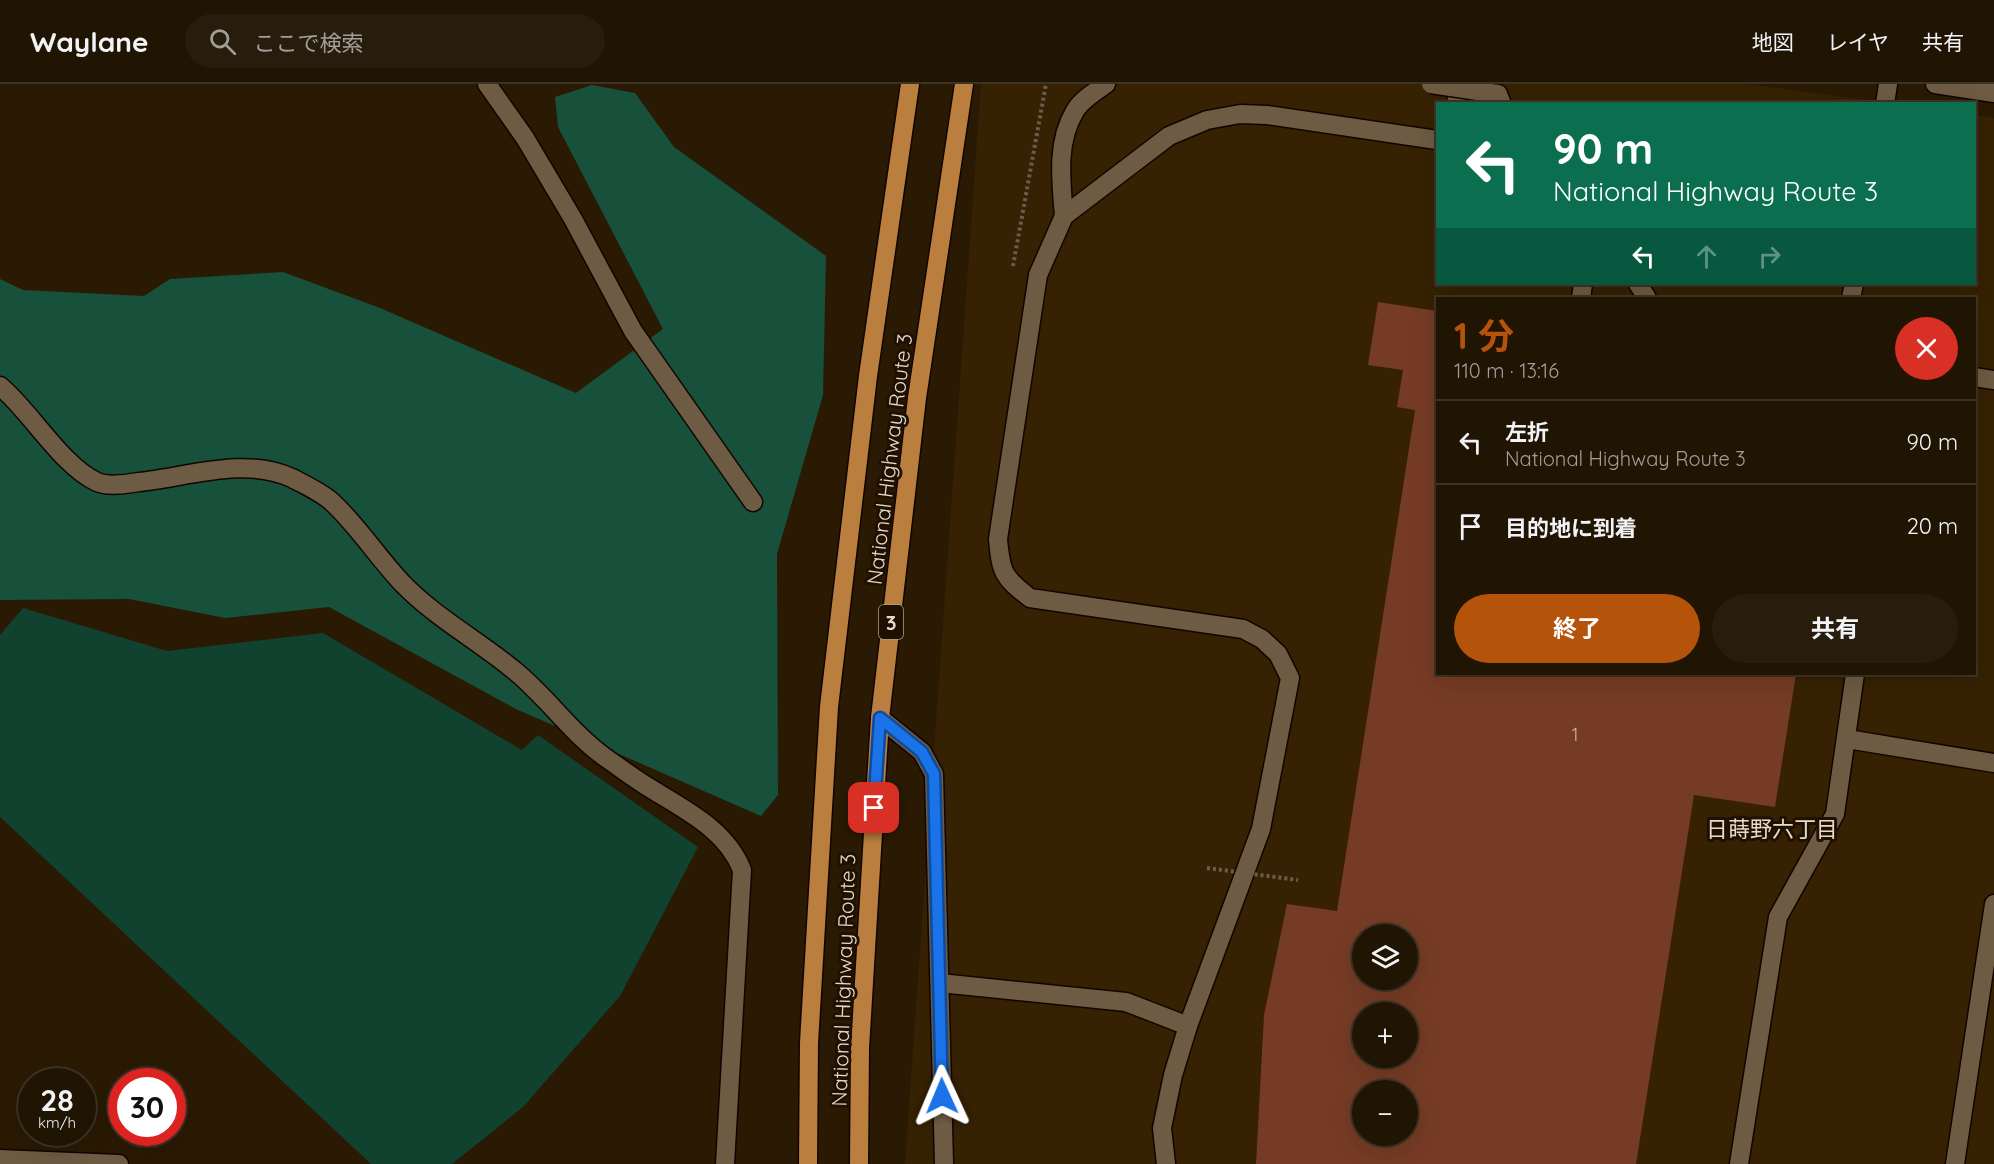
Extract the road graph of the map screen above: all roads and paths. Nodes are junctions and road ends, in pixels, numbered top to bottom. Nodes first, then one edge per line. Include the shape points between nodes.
1 (487, 84) edge
2 (910, 84) edge
3 (964, 84) edge
4 (1046, 84) edge
5 (1106, 84) edge
6 (1431, 84) edge
7 (1459, 84) edge
8 (1888, 84) edge
9 (1935, 84) edge
10 (1994, 93) edge
11 (1456, 102) edge
12 (1501, 102) edge
13 (1885, 102) edge
14 (1436, 140) edge
15 (1064, 216) junction
16 (1038, 275) junction
17 (1976, 377) edge
18 (1994, 380) edge
19 (0, 386) edge
20 (753, 502) dead end
21 (1855, 675) edge
22 (880, 718) junction
23 (1847, 739) junction
24 (1994, 763) edge
25 (1207, 868) dead end
26 (1298, 880) dead end
27 (1994, 904) edge
28 (940, 983) junction
29 (1188, 1026) junction
30 (0, 1159) edge
31 (119, 1164) edge
32 (725, 1164) edge
33 (808, 1164) edge
34 (860, 1164) edge
35 (944, 1164) edge
36 (1166, 1164) edge
37 (1739, 1164) edge
38 (1955, 1164) edge

1 - 20 street via 543,168 633,331
2 - 33 highway, National Highway Route 3 via 868,376 829,707 809,1043
3 - 22 highway, National Highway Route 3 / 3 via 917,398
4 - 16 path via 1012,272
5 - 15 street via 1075,110 1063,142
6 - 12 street, bridge via 1498,94
7 - 11 street
8 - 13 street
9 - 10 street
14 - 15 street via 1266,115 1240,114 1207,120 1169,136
15 - 16 street
16 - 29 street via 998,539 1000,566 1010,582 1030,598 1243,629 1278,654 1290,678 1261,829
17 - 18 street
19 - 32 street via 70,463 99,483 125,484 232,468 264,470 312,488 331,501 413,593 516,671 599,753 719,835 742,870
21 - 23 street
22 - 28 street via 922,752 934,774
22 - 34 highway, National Highway Route 3 / 3 via 860,1048
23 - 24 street
23 - 37 street via 1835,814 1778,917
25 - 26 path, bridge
27 - 38 street
28 - 29 street via 1126,1002
28 - 35 street
29 - 36 street via 1162,1128
30 - 31 street

